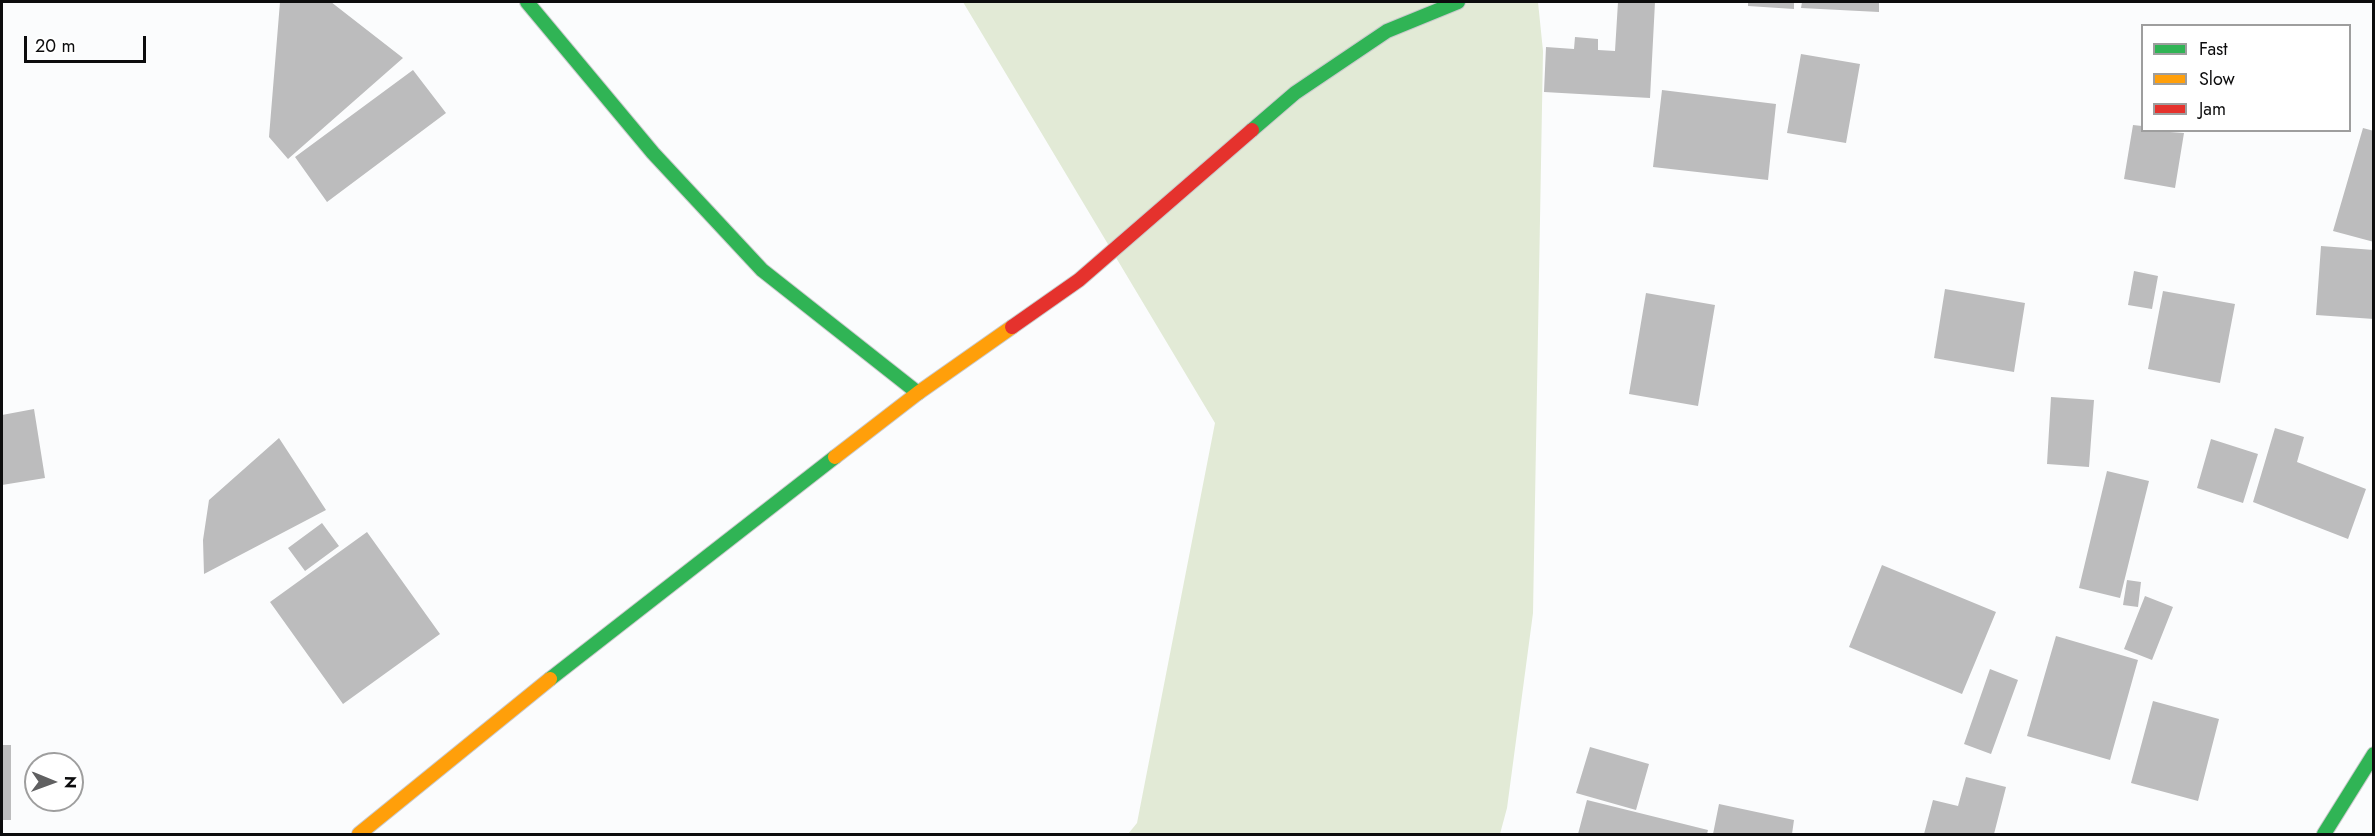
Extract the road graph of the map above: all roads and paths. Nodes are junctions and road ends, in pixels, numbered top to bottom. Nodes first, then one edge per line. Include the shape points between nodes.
1 (527, 2) edge
2 (1458, 2) edge
3 (918, 393) junction
4 (2373, 754) edge
5 (359, 834) edge
6 (2324, 834) edge

1 - 3 main road via 653,153 762,270
2 - 3 main road via 1387,31 1295,93 1079,280
3 - 5 main road via 610,630
4 - 6 main road

